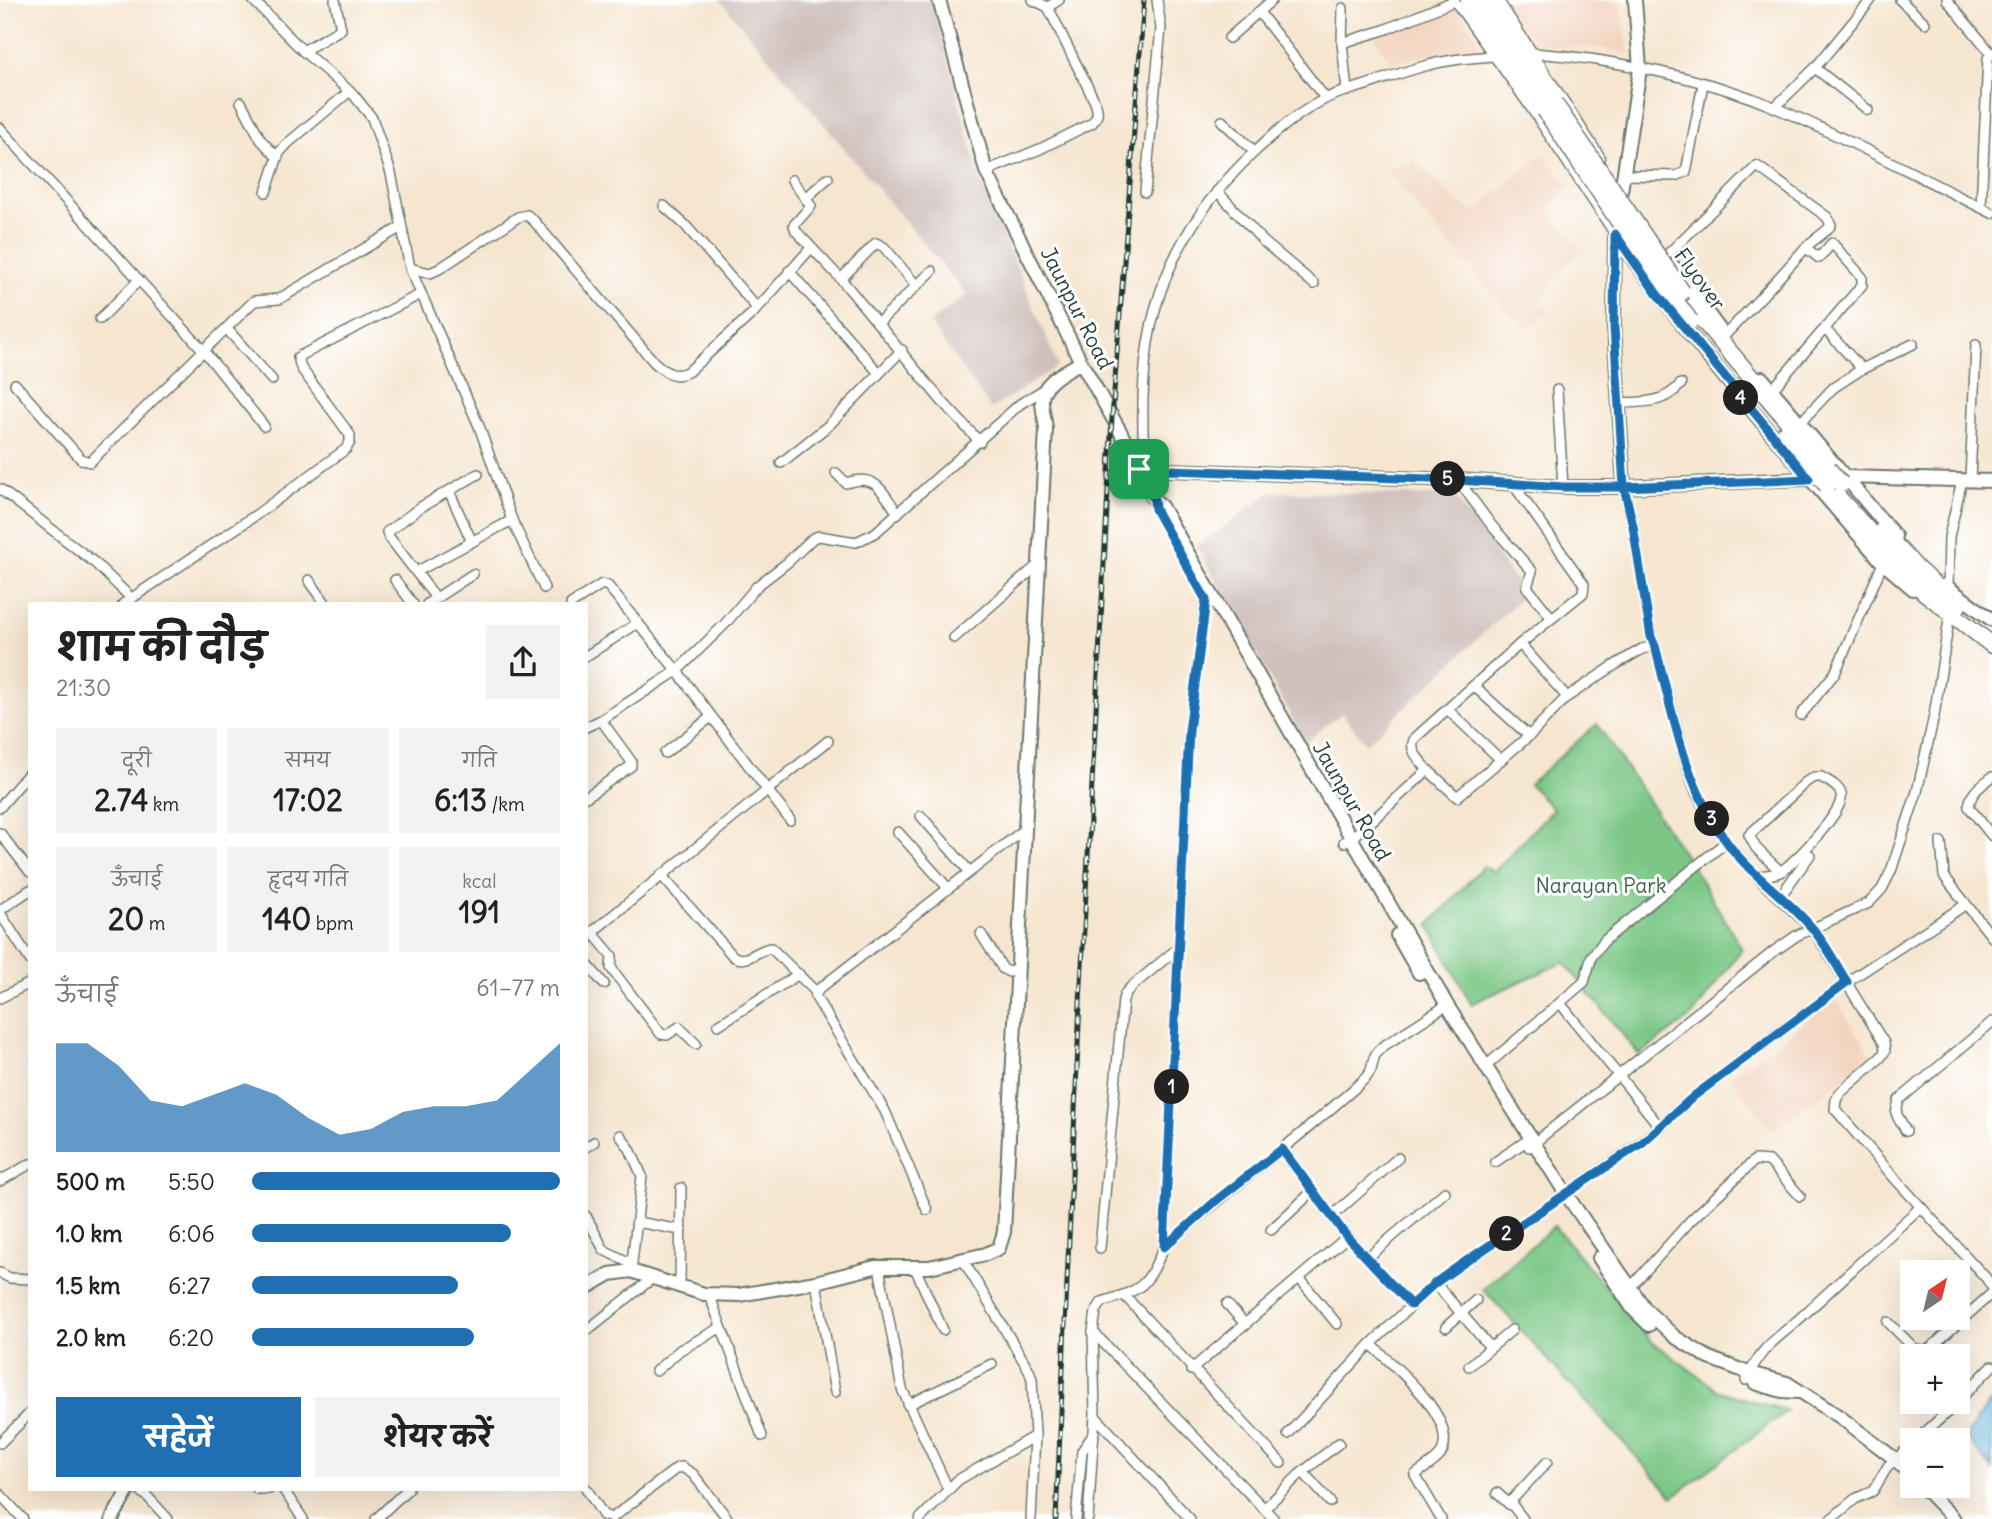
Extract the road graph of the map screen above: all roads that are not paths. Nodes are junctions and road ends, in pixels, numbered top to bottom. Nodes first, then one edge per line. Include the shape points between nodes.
1 (253, 0) edge
2 (335, 0) edge
3 (939, 0) edge
4 (1033, 0) edge
5 (1059, 0) edge
6 (1157, 0) edge
7 (1272, 0) edge
8 (1454, 0) edge
9 (1469, 0) edge
10 (1484, 0) edge
11 (1498, 0) edge
12 (1635, 0) edge
13 (1871, 0) edge
14 (1900, 0) edge
15 (1947, 0) edge
16 (1048, 7) junction
17 (1343, 8) dead end
18 (1259, 12) junction
19 (1925, 23) dead end
20 (1229, 38) dead end
21 (1342, 44) junction
22 (303, 51) junction
23 (1532, 53) junction
24 (1991, 53) edge
25 (1492, 56) junction
26 (1815, 68) junction
27 (1640, 69) junction
28 (1703, 84) junction
29 (350, 91) junction
30 (1347, 91) junction
31 (1325, 98) junction
32 (241, 102) dead end
33 (1549, 107) junction
34 (1775, 107) junction
35 (1868, 110) dead end
36 (1222, 121) dead end
37 (0, 128) edge
38 (1254, 151) junction
39 (277, 157) junction
40 (986, 171) junction
41 (1625, 175) junction
42 (828, 178) dead end
43 (792, 180) dead end
44 (1622, 190) junction
45 (1217, 191) junction
46 (265, 192) dead end
47 (1145, 192) dead end
48 (807, 197) junction
49 (664, 206) dead end
50 (1981, 207) junction
51 (1992, 213) edge
52 (401, 227) junction
53 (1615, 234) junction
54 (811, 248) junction
55 (1806, 248) junction
56 (1666, 256) junction
57 (410, 268) junction
58 (789, 271) junction
59 (932, 271) dead end
60 (841, 279) junction
61 (139, 280) junction
62 (1314, 284) dead end
63 (916, 285) junction
64 (421, 294) junction
65 (757, 308) junction
66 (100, 319) dead end
67 (878, 323) junction
68 (226, 329) junction
69 (1825, 329) junction
70 (1724, 336) junction
71 (1913, 344) dead end
72 (1976, 345) dead end
73 (902, 350) junction
74 (204, 351) junction
75 (1081, 362) junction
76 (1862, 369) junction
77 (878, 372) junction
78 (271, 380) dead end
79 (15, 384) dead end
80 (1681, 384) dead end
81 (1043, 390) junction
82 (1558, 390) dead end
83 (1772, 390) junction
84 (1618, 403) junction
85 (1800, 423) junction
86 (264, 426) dead end
87 (979, 442) junction
88 (781, 463) dead end
89 (1142, 469) junction
90 (836, 473) dead end
91 (478, 474) dead end
92 (1828, 478) junction
93 (1458, 480) junction
94 (1966, 480) junction
95 (1992, 481) edge
96 (1513, 484) junction
97 (1563, 487) junction
98 (1624, 487) junction
99 (0, 489) edge
100 (449, 491) junction
101 (898, 513) junction
102 (512, 520) junction
103 (472, 541) junction
104 (1883, 563) junction
105 (1039, 564) junction
106 (416, 572) junction
107 (473, 574) dead end
108 (309, 580) dead end
109 (395, 580) dead end
110 (1948, 587) junction
111 (544, 588) dead end
112 (1207, 594) junction
113 (127, 601) edge
114 (432, 601) edge
115 (325, 602) edge
116 (412, 602) edge
117 (574, 602) edge
118 (1551, 617) junction
119 (1992, 620) edge
120 (1949, 621) junction
121 (638, 623) junction
122 (1992, 633) edge
123 (954, 638) dead end
124 (1520, 644) junction
125 (1992, 645) edge
126 (1655, 646) junction
127 (1992, 653) edge
128 (588, 655) edge
129 (677, 671) junction
130 (1474, 686) junction
131 (1567, 697) junction
132 (1447, 709) junction
133 (1801, 715) dead end
134 (711, 717) junction
135 (601, 720) junction
136 (588, 726) edge
137 (1529, 736) junction
138 (828, 741) dead end
139 (665, 753) dead end
140 (1501, 760) junction
141 (1428, 770) junction
142 (28, 774) edge
143 (1992, 777) edge
144 (766, 790) junction
145 (588, 796) edge
146 (0, 807) edge
147 (922, 816) dead end
148 (790, 820) dead end
149 (1025, 829) junction
150 (898, 832) dead end
151 (0, 833) edge
152 (1992, 836) edge
153 (1347, 840) junction
154 (1726, 842) junction
155 (1941, 842) dead end
156 (1810, 855) dead end
157 (28, 869) edge
158 (969, 871) junction
159 (1781, 872) junction
160 (661, 876) junction
161 (1757, 876) junction
162 (948, 888) junction
163 (28, 891) edge
164 (1779, 898) junction
165 (1965, 905) junction
166 (0, 912) edge
167 (1814, 929) junction
168 (589, 934) edge
169 (981, 934) dead end
170 (1992, 937) edge
171 (1178, 948) junction
172 (28, 957) edge
173 (588, 965) edge
174 (1018, 969) junction
175 (799, 974) junction
176 (1847, 982) junction
177 (28, 984) edge
178 (604, 984) dead end
179 (816, 992) junction
180 (0, 998) edge
181 (1560, 1003) junction
182 (1443, 1007) junction
183 (1992, 1022) edge
184 (718, 1025) dead end
185 (696, 1044) dead end
186 (1486, 1066) junction
187 (1620, 1075) junction
188 (1660, 1127) junction
189 (1906, 1131) dead end
190 (620, 1135) dead end
191 (1529, 1144) junction
192 (1282, 1149) junction
193 (1398, 1158) dead end
194 (1495, 1162) dead end
195 (28, 1165) edge
196 (0, 1181) edge
197 (681, 1188) dead end
198 (1313, 1191) junction
199 (1445, 1192) dead end
200 (1564, 1196) junction
201 (1800, 1196) dead end
202 (1921, 1207) junction
203 (927, 1210) dead end
204 (1332, 1216) junction
205 (588, 1220) edge
206 (636, 1222) junction
207 (681, 1230) junction
208 (1271, 1230) dead end
209 (1347, 1237) junction
210 (1164, 1247) junction
211 (1100, 1248) dead end
212 (1367, 1258) junction
213 (963, 1260) junction
214 (879, 1267) junction
215 (631, 1268) junction
216 (915, 1268) junction
217 (0, 1273) edge
218 (654, 1277) junction
219 (1300, 1279) junction
220 (28, 1282) edge
221 (816, 1282) junction
222 (1435, 1283) junction
223 (680, 1286) junction
224 (588, 1287) edge
225 (1630, 1287) junction
226 (1992, 1287) edge
227 (1992, 1293) edge
228 (709, 1294) junction
229 (1125, 1295) junction
230 (1476, 1300) dead end
231 (1227, 1304) dead end
232 (1411, 1305) junction
233 (1461, 1314) junction
234 (1888, 1322) dead end
235 (1337, 1324) dead end
236 (1246, 1325) junction
237 (1446, 1327) dead end
238 (720, 1328) junction
239 (588, 1329) edge
240 (943, 1330) dead end
241 (1512, 1330) dead end
242 (1093, 1332) junction
243 (1371, 1344) junction
244 (1490, 1347) junction
245 (992, 1364) dead end
246 (1469, 1366) dead end
247 (1992, 1366) edge
248 (1191, 1370) junction
249 (656, 1371) dead end
250 (1747, 1376) junction
251 (1970, 1389) edge
252 (835, 1392) dead end
253 (908, 1405) junction
254 (1944, 1414) edge
255 (28, 1415) edge
256 (1095, 1416) junction
257 (1930, 1428) edge
258 (1288, 1434) dead end
259 (1093, 1435) junction
260 (762, 1436) dead end
261 (1035, 1436) junction
262 (0, 1443) edge
263 (1339, 1443) dead end
264 (1900, 1455) edge
265 (1895, 1459) junction
266 (1547, 1462) dead end
267 (1281, 1464) dead end
268 (1900, 1464) edge
269 (1303, 1472) junction
270 (948, 1489) junction
271 (128, 1491) edge
272 (140, 1491) edge
273 (285, 1491) edge
274 (406, 1491) edge
275 (588, 1491) edge
276 (1497, 1493) dead end
277 (0, 1494) edge
278 (1934, 1498) edge
279 (1330, 1502) dead end
280 (1510, 1506) junction
281 (1268, 1515) edge
282 (115, 1518) edge
283 (23, 1519) edge
284 (168, 1519) edge
285 (303, 1519) edge
286 (376, 1519) edge
287 (728, 1519) edge
288 (919, 1519) edge
289 (1031, 1519) edge
290 (1076, 1519) edge
291 (1088, 1519) edge
292 (1190, 1519) edge
293 (1441, 1519) edge
294 (1523, 1519) edge
295 (1831, 1519) edge
296 (1954, 1519) edge

1 - 22 street
2 - 22 street via 341,29
3 - 40 street, Jaunpur Road
4 - 16 street
5 - 16 street
6 - 47 street via 1161,28
7 - 18 street
8 - 21 street
8 - 25 street
9 - 33 highway
10 - 33 highway
11 - 23 street
12 - 27 street
13 - 26 street
14 - 19 street
15 - 24 street
16 - 40 street via 1095,102 1097,118
17 - 21 street
18 - 20 street
18 - 31 street
21 - 30 street
22 - 29 street
23 - 27 street
23 - 44 street
24 - 50 street
25 - 30 street via 1429,65
25 - 53 street
26 - 34 street
26 - 35 street
27 - 28 street
27 - 41 street
28 - 34 street
28 - 41 street via 1686,172 1676,176
29 - 39 street
29 - 52 street via 372,118 381,140
30 - 31 street
31 - 38 street
32 - 39 street via 261,140
33 - 92 highway, Flyover, bridge via 1691,314
34 - 50 street
36 - 38 street
37 - 61 street
38 - 45 street
39 - 46 street
40 - 75 street, Jaunpur Road
41 - 44 street
42 - 48 street
43 - 48 street
44 - 53 street
44 - 56 street
45 - 62 street via 1264,242
45 - 89 street via 1175,255 1155,306 1143,364
48 - 54 street via 811,206 794,227
49 - 65 street
50 - 51 street
52 - 57 street
52 - 68 street via 279,299 254,301
53 - 84 street
53 - 92 street via 1666,305
54 - 58 street
54 - 60 street
55 - 56 street via 1829,229 1827,217 1757,166
55 - 69 street via 1819,258 1832,243 1863,281
55 - 70 street
56 - 70 street
57 - 64 street
57 - 65 street via 430,273 439,269 527,215 654,362 673,376 690,372
58 - 65 street
58 - 77 street
59 - 63 street
60 - 63 street via 876,243
60 - 67 street
61 - 66 street
61 - 74 street
63 - 67 street
64 - 102 street via 479,426
64 - 113 street via 298,357 301,368 349,435 346,449
67 - 73 street
68 - 74 street
68 - 78 street
69 - 76 street
69 - 83 street
70 - 83 street
71 - 76 street
72 - 94 street
73 - 77 street
73 - 87 street
74 - 79 street via 90,462 81,459
74 - 86 street
75 - 81 street
75 - 89 street, Jaunpur Road
76 - 85 street via 1833,388
77 - 88 street via 829,425
80 - 84 street via 1655,401
81 - 87 street via 1020,404
81 - 105 street via 1046,429
82 - 97 street
83 - 85 street
84 - 98 street
85 - 92 street
87 - 101 street
89 - 93 street
89 - 112 street, Jaunpur Road via 1155,509
90 - 101 street via 846,483 860,478 873,483
91 - 100 street
92 - 94 street
92 - 98 street
92 - 104 street
92 - 110 street
92 - 122 highway, Flyover via 1917,569
92 - 125 highway, Flyover via 1924,592
93 - 96 street
93 - 118 street via 1532,572 1527,586
94 - 95 street
94 - 110 street via 1952,512
96 - 97 street
96 - 118 street via 1584,584 1583,593
97 - 98 street
98 - 126 street
99 - 113 street via 95,563
100 - 103 street
100 - 106 street via 387,532
101 - 129 street via 862,541 813,538 757,586
102 - 103 street
102 - 111 street
103 - 106 street
104 - 120 street
104 - 133 street via 1835,673
105 - 123 street
105 - 149 street
106 - 114 street
107 - 114 street
108 - 115 street
109 - 116 street
110 - 119 street
112 - 153 street, Jaunpur Road
112 - 171 street via 1189,731
117 - 121 street via 605,584
118 - 124 street
120 - 127 street
120 - 167 street via 1917,792 1891,871 1870,903
121 - 128 street
121 - 129 street
124 - 130 street
124 - 131 street
126 - 131 street via 1642,649
126 - 154 street via 1696,792
129 - 134 street
129 - 135 street
130 - 132 street
130 - 137 street
131 - 137 street
132 - 140 street
132 - 141 street via 1411,743
134 - 139 street
134 - 144 street
135 - 136 street
135 - 145 street via 631,766
137 - 140 street
138 - 144 street
140 - 141 street via 1457,797
141 - 153 street
142 - 146 street
143 - 152 street via 1975,791 1969,807
144 - 148 street
144 - 160 street
147 - 158 street
149 - 158 street
149 - 174 street
150 - 162 street
151 - 157 street
153 - 182 street, Jaunpur Road
154 - 161 street
154 - 181 street via 1605,940 1592,956 1584,982
155 - 165 street via 1944,876
156 - 164 street
158 - 162 street
159 - 159 street via 1837,811 1840,791 1821,777 1806,782 1749,835
159 - 161 street
160 - 168 street
160 - 175 street via 738,960 771,948
161 - 164 street
162 - 179 street
163 - 166 street
164 - 167 street
165 - 170 street
165 - 176 street
166 - 172 street
167 - 176 street
167 - 187 street via 1773,952
168 - 185 street via 612,956 611,968 662,1034 679,1027
169 - 174 street via 1003,969
171 - 210 street
171 - 211 street via 1131,987 1123,1000
173 - 178 street
174 - 213 street via 1002,1242 993,1252
175 - 179 street
175 - 184 street
176 - 188 street via 1694,1096
176 - 202 street via 1885,1051 1840,1093 1835,1109
177 - 180 street
179 - 203 street via 816,999 885,1111
181 - 186 street
181 - 187 street
182 - 186 street
182 - 191 street
182 - 192 street via 1382,1046 1366,1078
183 - 189 street via 1899,1100 1896,1113
186 - 191 street
187 - 188 street
187 - 191 street
188 - 200 street
190 - 206 street via 642,1176
191 - 194 street
191 - 200 street
192 - 198 street
192 - 210 street
193 - 204 street
195 - 196 street
197 - 207 street
198 - 204 street
198 - 208 street
199 - 212 street
200 - 222 street
200 - 225 street
200 - 250 street via 1619,1289 1652,1328 1709,1367
201 - 225 street via 1769,1161 1755,1160 1690,1220
202 - 226 street
202 - 250 street via 1768,1344
204 - 209 street
205 - 215 street via 604,1250
206 - 207 street
206 - 215 street
207 - 223 street
209 - 212 street
209 - 219 street
210 - 229 street via 1150,1278
212 - 232 street
213 - 216 street
213 - 261 street via 1029,1370
214 - 216 street
214 - 221 street
214 - 253 street via 897,1372
215 - 218 street
215 - 224 street
216 - 240 street
217 - 220 street
218 - 223 street
218 - 239 street
219 - 235 street
219 - 236 street
221 - 228 street via 739,1295
221 - 252 street
222 - 232 street
222 - 233 street
223 - 228 street
225 - 250 street via 1646,1310 1675,1336
227 - 234 street via 1927,1351 1915,1349
228 - 238 street
229 - 242 street via 1098,1306
229 - 248 street
230 - 233 street
231 - 236 street
232 - 243 street
233 - 237 street
233 - 244 street
236 - 248 street
238 - 249 street via 688,1345
238 - 260 street
241 - 244 street
242 - 256 street
242 - 281 street
243 - 258 street
243 - 293 street via 1434,1409 1445,1435 1440,1455 1415,1475
244 - 246 street
245 - 253 street
247 - 251 street
248 - 267 street
250 - 265 street via 1782,1391 1799,1392
253 - 270 street
254 - 257 street
255 - 262 street
256 - 259 street
256 - 292 street
259 - 290 street via 1082,1451
259 - 291 street
261 - 270 street
261 - 289 street
263 - 269 street
264 - 265 street
265 - 268 street
265 - 295 street via 1873,1491
266 - 280 street via 1512,1498
269 - 279 street
269 - 281 street
270 - 288 street
271 - 282 street
272 - 284 street
273 - 285 street
274 - 286 street
275 - 287 street via 603,1515 612,1518 682,1467
276 - 280 street
277 - 283 street
278 - 296 street
280 - 294 street

